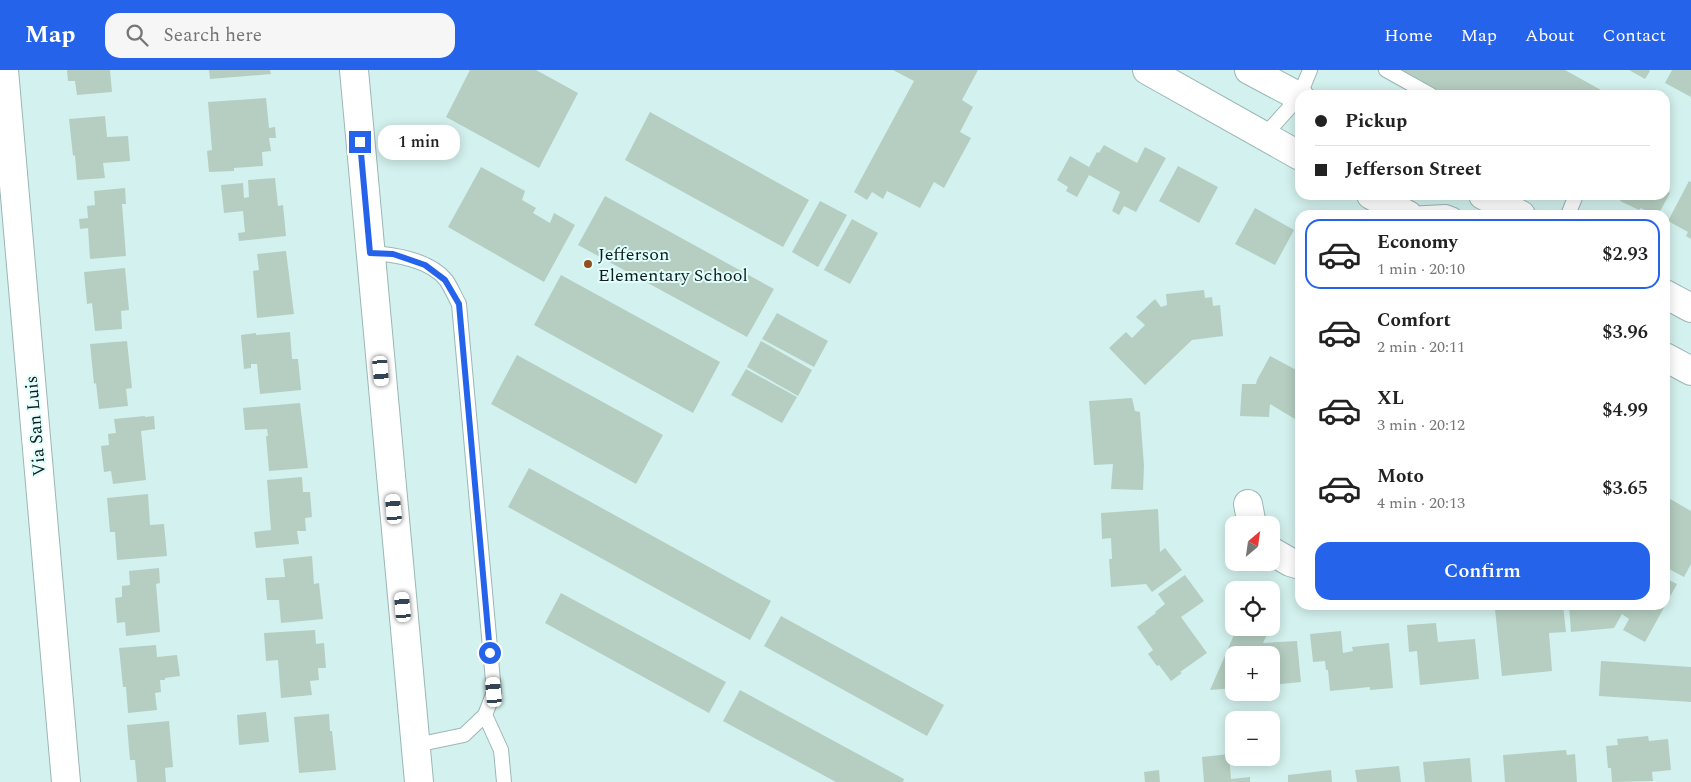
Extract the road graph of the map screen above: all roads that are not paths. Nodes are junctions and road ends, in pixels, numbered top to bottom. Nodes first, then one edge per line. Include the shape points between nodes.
1 (4, 70) edge
2 (354, 70) edge
3 (1147, 70) edge
4 (1249, 70) edge
5 (1310, 70) edge
6 (1386, 70) edge
7 (1302, 90) edge
8 (1422, 90) edge
9 (1295, 95) edge
10 (1295, 101) edge
11 (1264, 136) junction
12 (1295, 153) edge
13 (1380, 200) edge
14 (1492, 200) edge
15 (1398, 210) edge
16 (1512, 210) edge
17 (370, 253) junction
18 (1670, 297) edge
19 (1691, 308) edge
20 (1670, 360) edge
21 (1691, 371) edge
22 (1280, 557) edge
23 (1295, 564) edge
24 (485, 715) junction
25 (416, 745) junction
26 (66, 782) edge
27 (419, 782) edge
28 (504, 782) edge

1 - 26 street, Via San Luis
2 - 17 street
3 - 11 street
4 - 9 street
5 - 7 lane
6 - 8 lane
10 - 11 lane
11 - 12 street
13 - 15 street
14 - 16 street
17 - 24 lane via 393,254 425,265 445,280 459,304 494,692
17 - 25 street
18 - 19 street
20 - 21 street
22 - 23 street
24 - 25 lane via 464,734
24 - 28 lane via 501,750
25 - 27 street

